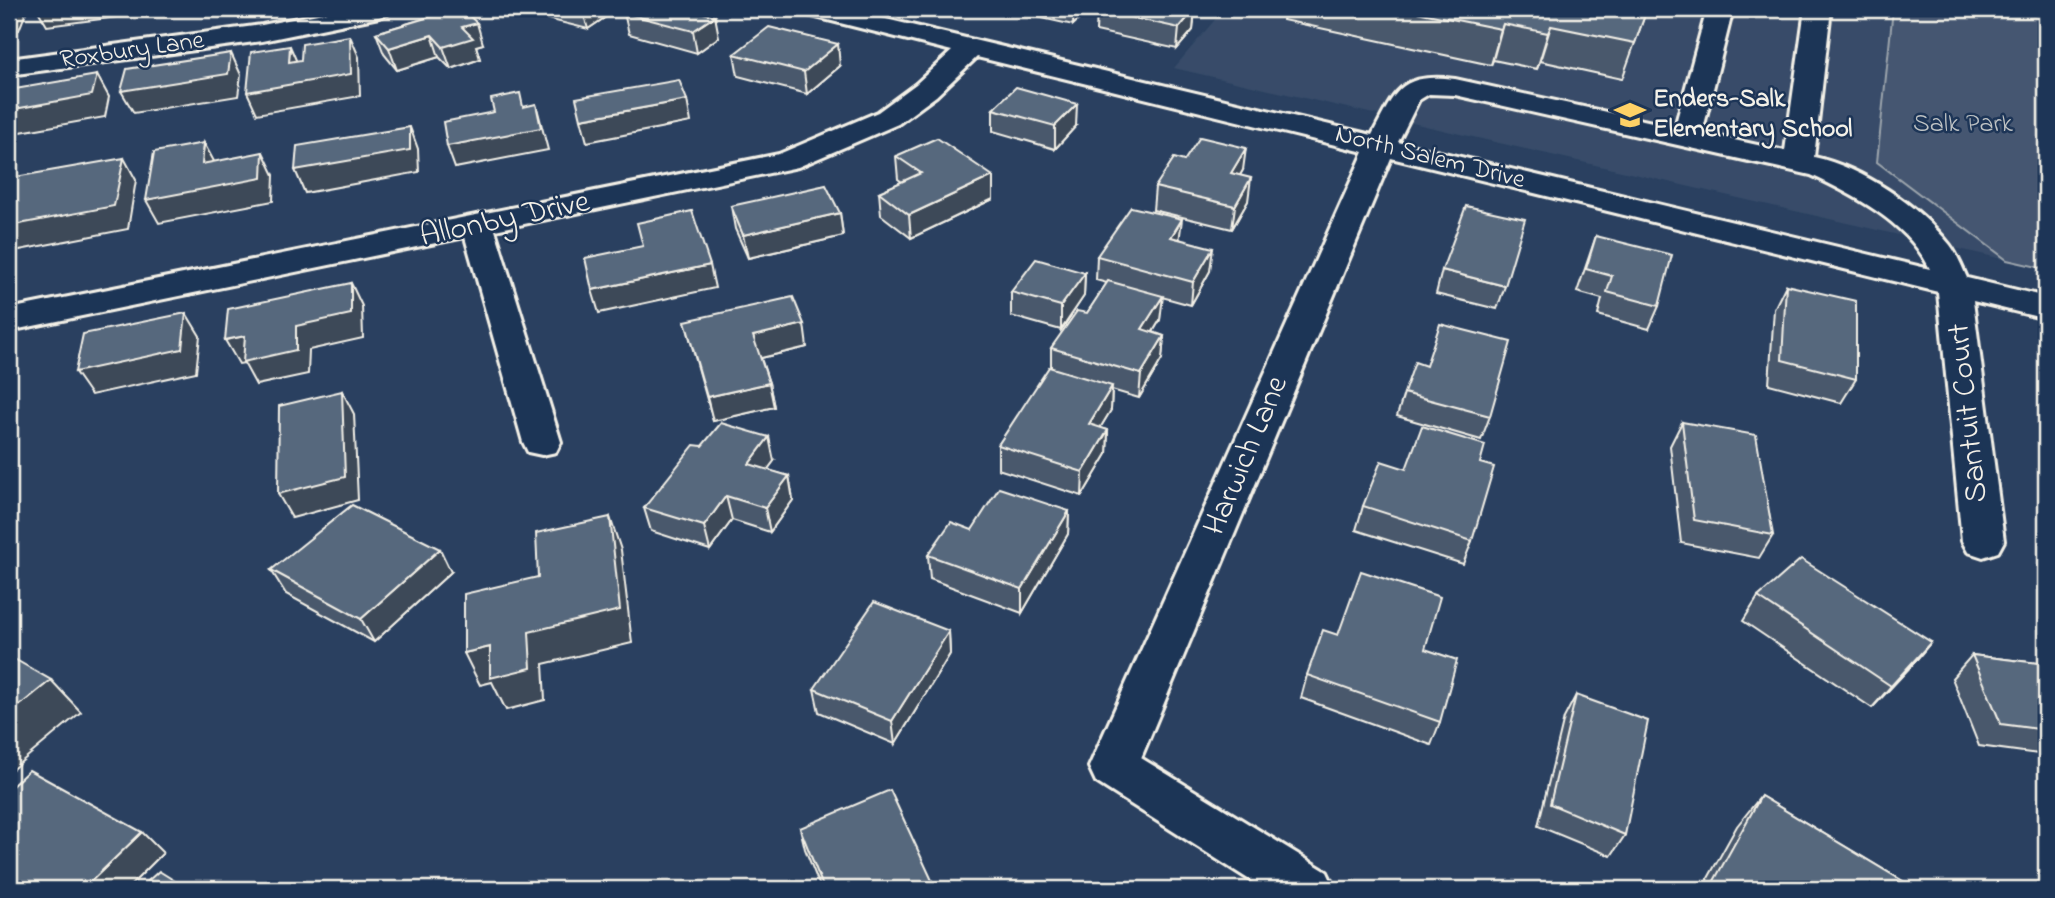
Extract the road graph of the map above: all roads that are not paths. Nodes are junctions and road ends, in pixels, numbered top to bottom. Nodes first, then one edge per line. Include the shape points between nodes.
1 (379, 9) edge
2 (813, 9) edge
3 (1720, 9) edge
4 (1818, 9) edge
5 (971, 48) junction
6 (9, 67) edge
7 (1686, 138) junction
8 (1381, 146) junction
9 (1798, 163) junction
10 (478, 226) junction
11 (1954, 285) junction
12 (2046, 308) edge
13 (9, 320) edge
14 (542, 442) dead end
15 (1983, 541) dead end
16 (1309, 889) edge

1 - 6 street, Roxbury Lane via 262,33
2 - 5 street, North Salem Drive
3 - 7 street
4 - 9 street
5 - 8 street, North Salem Drive
5 - 10 street, Allonby Drive via 888,118 787,161
7 - 8 street, Harwich Lane via 1441,85 1420,87 1407,96
7 - 9 street, Santuit Court
8 - 11 street, North Salem Drive
8 - 16 street, Harwich Lane via 1113,767
9 - 11 street, Santuit Court via 1836,174 1874,193 1937,250
10 - 13 street, Allonby Drive
10 - 14 street
11 - 12 street, North Salem Drive
11 - 15 street, Santuit Court

